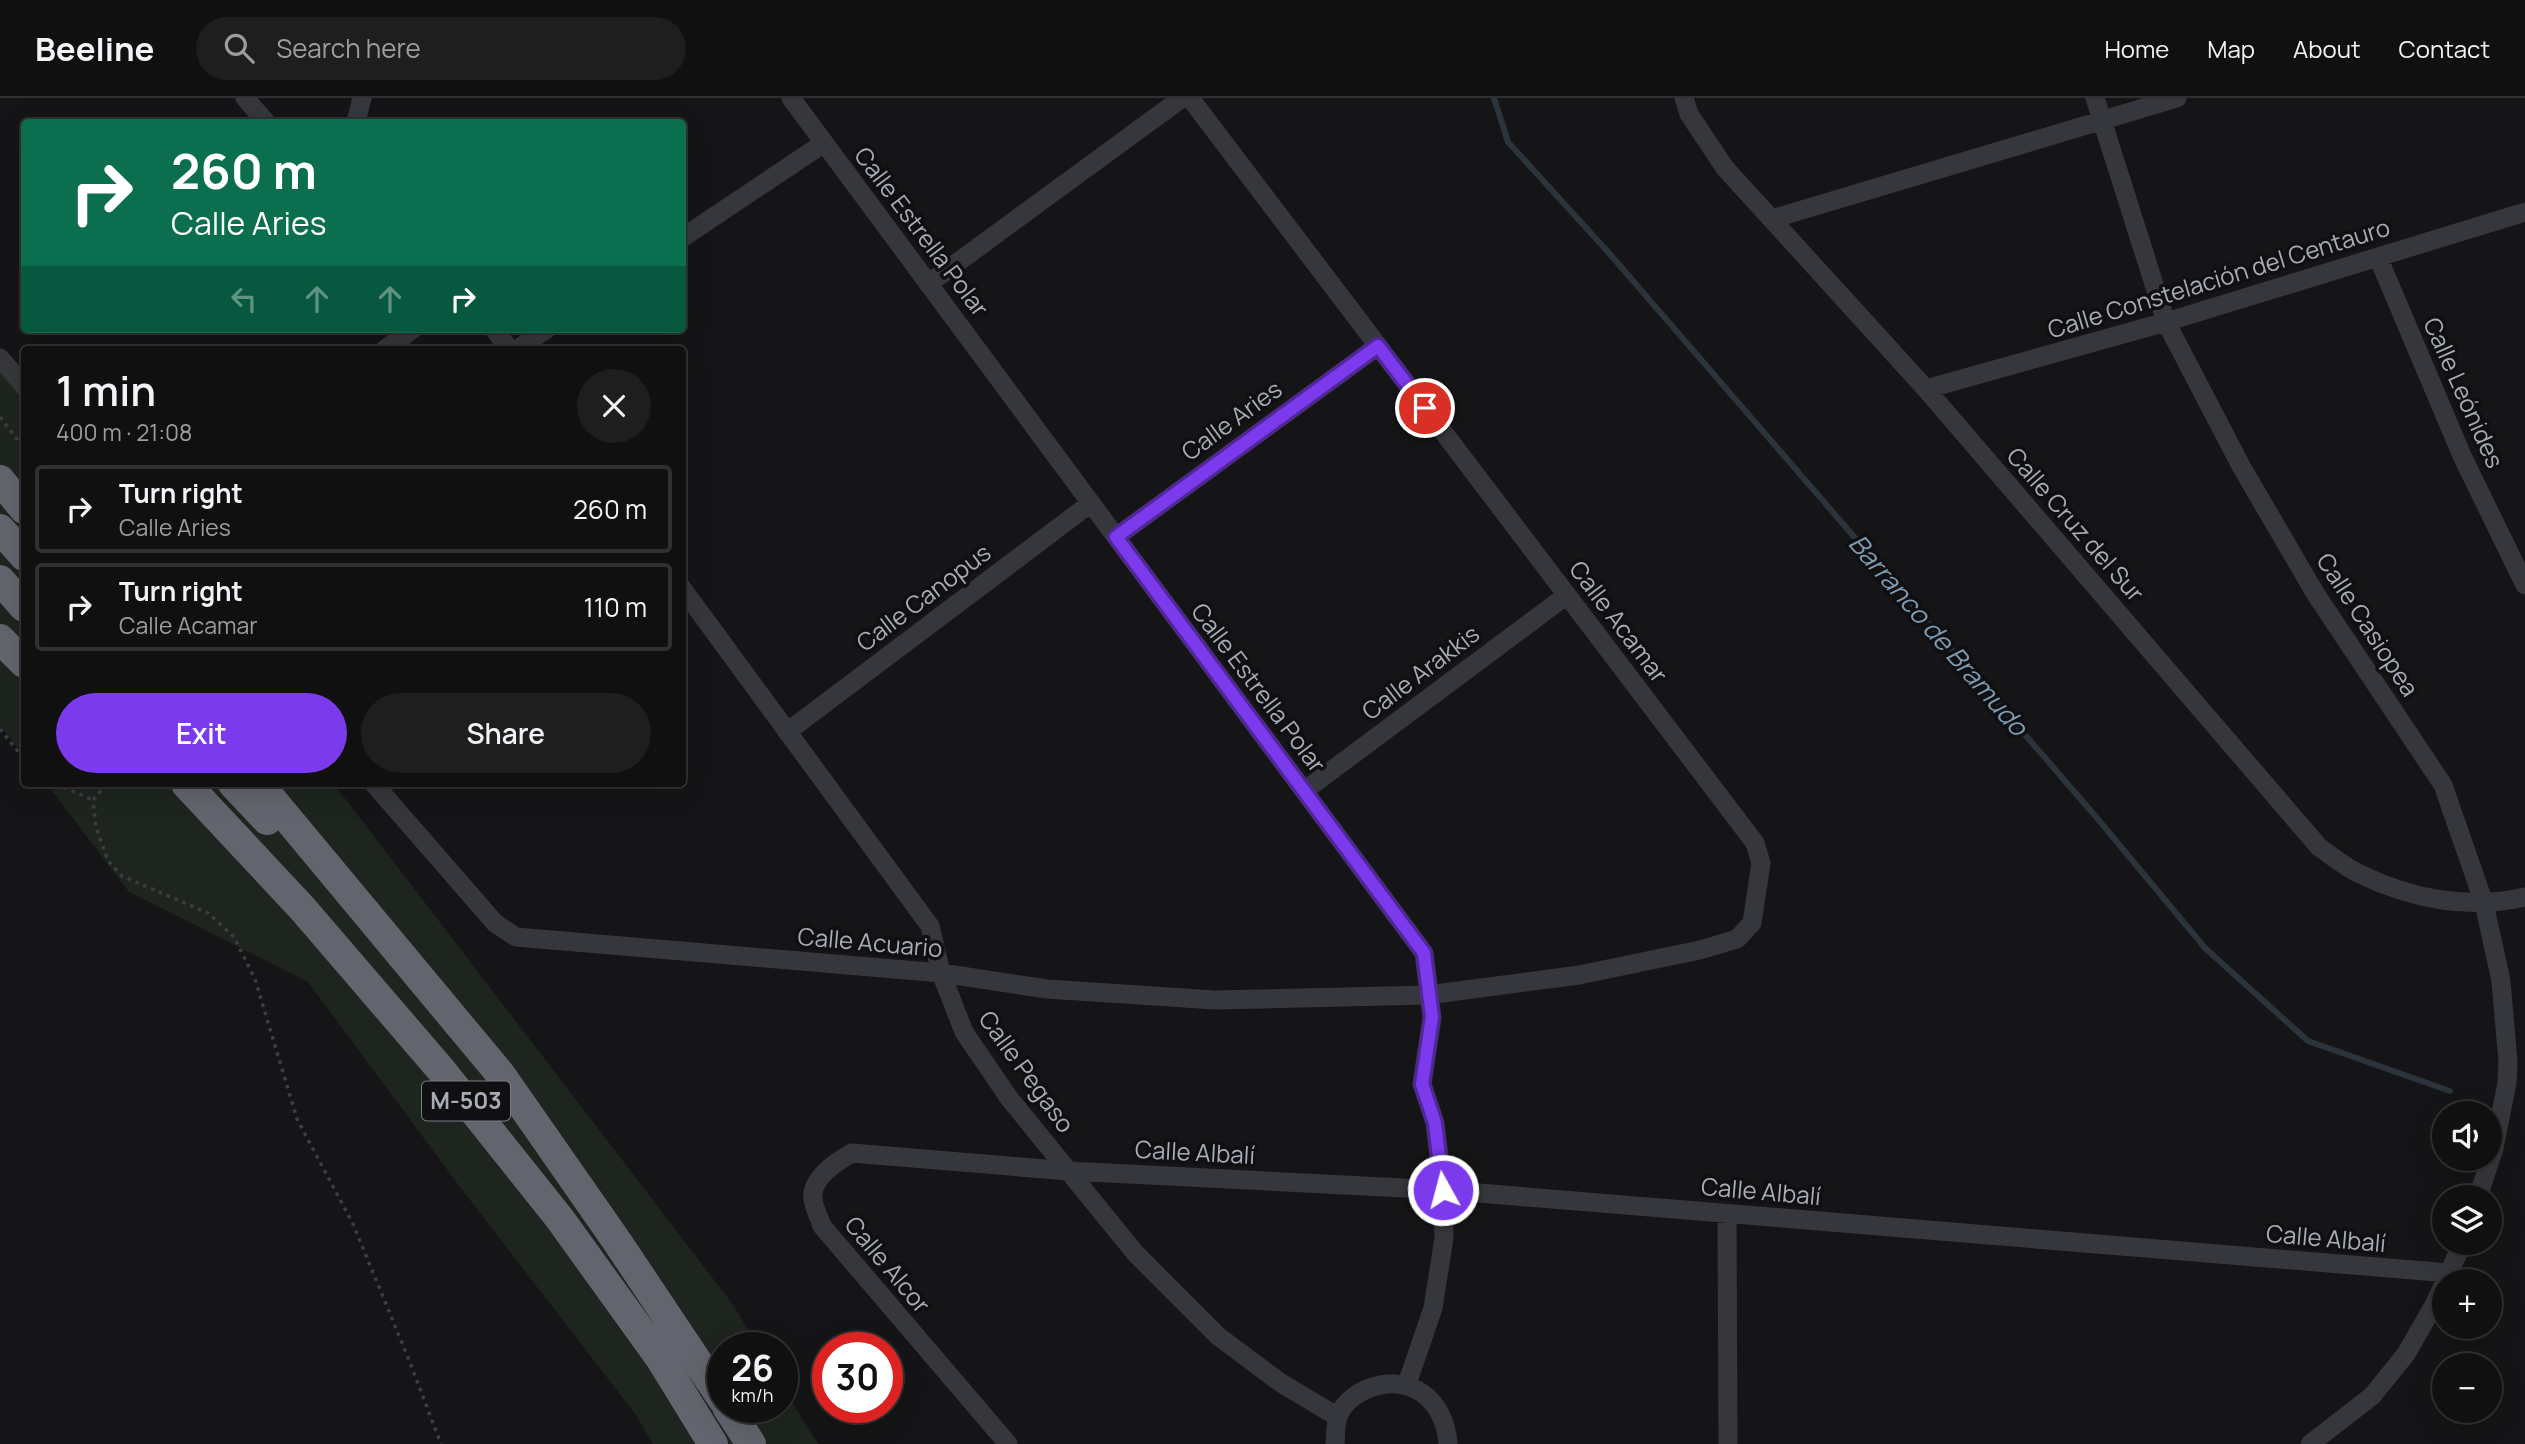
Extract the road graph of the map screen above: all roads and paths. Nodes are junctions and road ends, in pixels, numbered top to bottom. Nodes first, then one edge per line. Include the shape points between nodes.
1 (362, 98) edge
2 (791, 98) edge
3 (1182, 98) edge
4 (1190, 98) edge
5 (1684, 98) edge
6 (2095, 98) edge
7 (2177, 98) edge
8 (244, 99) edge
9 (263, 119) edge
10 (357, 119) edge
11 (2102, 120) junction
12 (824, 143) junction
13 (2525, 212) edge
14 (1772, 219) junction
15 (686, 235) edge
16 (2378, 257) junction
17 (928, 284) junction
18 (2166, 322) junction
19 (407, 333) edge
20 (541, 333) edge
21 (390, 346) edge
22 (522, 346) edge
23 (1378, 346) junction
24 (0, 358) edge
25 (21, 382) edge
26 (1926, 390) junction
27 (0, 417) edge
28 (21, 444) edge
29 (0, 480) edge
30 (1091, 503) junction
31 (21, 505) edge
32 (0, 529) edge
33 (1116, 537) junction
34 (21, 553) edge
35 (0, 580) edge
36 (2525, 585) edge
37 (686, 593) edge
38 (1567, 595) junction
39 (21, 604) edge
40 (0, 639) edge
41 (21, 660) edge
42 (0, 729) edge
43 (787, 732) junction
44 (21, 755) edge
45 (63, 787) edge
46 (104, 787) edge
47 (166, 787) edge
48 (189, 787) edge
49 (236, 787) edge
50 (262, 787) edge
51 (383, 787) edge
52 (1304, 791) junction
53 (93, 800) junction
54 (2525, 897) edge
55 (2484, 903) junction
56 (941, 973) junction
57 (1428, 995) junction
58 (442, 1071) junction
59 (1069, 1171) junction
60 (2482, 1185) edge
61 (1443, 1190) junction
62 (1727, 1214) junction
63 (616, 1240) junction
64 (2432, 1278) edge
65 (2432, 1305) edge
66 (707, 1376) edge
67 (1407, 1384) junction
68 (1338, 1417) junction
69 (737, 1423) edge
70 (441, 1444) edge
71 (713, 1444) edge
72 (751, 1444) edge
73 (1008, 1444) edge
74 (1335, 1444) edge
75 (1448, 1444) edge
76 (1728, 1444) edge
77 (2310, 1444) edge

1 - 10 street
2 - 12 street, Calle Estrella Polar
3 - 17 street
4 - 23 street, Calle Acamar
5 - 14 street, Calle Cruz del Sur via 1689,114 1725,168
6 - 11 street, Calle Casiopea
7 - 11 street
8 - 9 street
11 - 14 street
11 - 18 street, Calle Casiopea
12 - 15 street
12 - 17 street, Calle Estrella Polar
13 - 16 street, Calle Constelación del Centauro
14 - 26 street, Calle Cruz del Sur
16 - 18 street, Calle Constelación del Centauro
16 - 36 street, Calle Leónides via 2463,458
17 - 30 street, Calle Estrella Polar
18 - 26 street, Calle Constelación del Centauro
18 - 55 street, Calle Casiopea via 2241,466 2315,593 2443,785
19 - 21 street
20 - 22 street
23 - 33 street, Calle Aries
23 - 38 street, Calle Acamar
24 - 25 street
26 - 55 street, Calle Cruz del Sur via 2319,847 2357,873 2400,890 2445,901
27 - 28 path
29 - 31 highway
30 - 33 street, Calle Estrella Polar
30 - 43 street, Calle Canopus
32 - 34 highway
33 - 52 street, Calle Estrella Polar
35 - 39 highway
37 - 43 street, Calle Pegaso
38 - 52 street, Calle Arakkis
38 - 57 street, Calle Acamar via 1755,843 1762,863 1752,923 1737,939 1700,950 1579,975
40 - 41 highway
42 - 44 path
43 - 56 street, Calle Pegaso via 930,926
45 - 53 path
46 - 53 path
47 - 58 highway, M-503
48 - 58 highway, M-503 via 302,908
49 - 63 highway, M-503 via 366,927
50 - 63 highway, M-503 via 501,1074
51 - 56 street, Calle Acuario via 495,923 516,937
52 - 57 street, Calle Estrella Polar via 1424,953
53 - 70 path via 96,827 108,861 122,876 208,914 234,937 255,979 297,1119 353,1224
54 - 55 street, Calle Cruz del Sur
55 - 60 street, Calle Casiopea via 2501,981 2508,1062 2494,1148
56 - 57 street, Calle Acuario via 1047,989 1215,1000
56 - 59 street, Calle Pegaso via 964,1032 1009,1098
57 - 61 street, Calle Estrella Polar via 1432,1017 1422,1084 1435,1123
58 - 71 highway, M-503 via 560,1219 660,1358
59 - 61 street, Calle Albalí
59 - 68 street, Calle Pegaso via 1136,1254 1219,1336
59 - 73 street, Calle Alcor via 852,1153 836,1161 817,1182 812,1197 822,1226
61 - 62 street, Calle Albalí
61 - 67 street, Calle Estrella Polar via 1444,1238 1433,1308
62 - 64 street, Calle Albalí
62 - 76 street
63 - 66 highway, M-503
65 - 77 street via 2406,1354 2372,1396
67 - 68 street via 1381,1383 1354,1395
67 - 75 street via 1437,1405 1447,1426
68 - 74 street
69 - 72 highway

